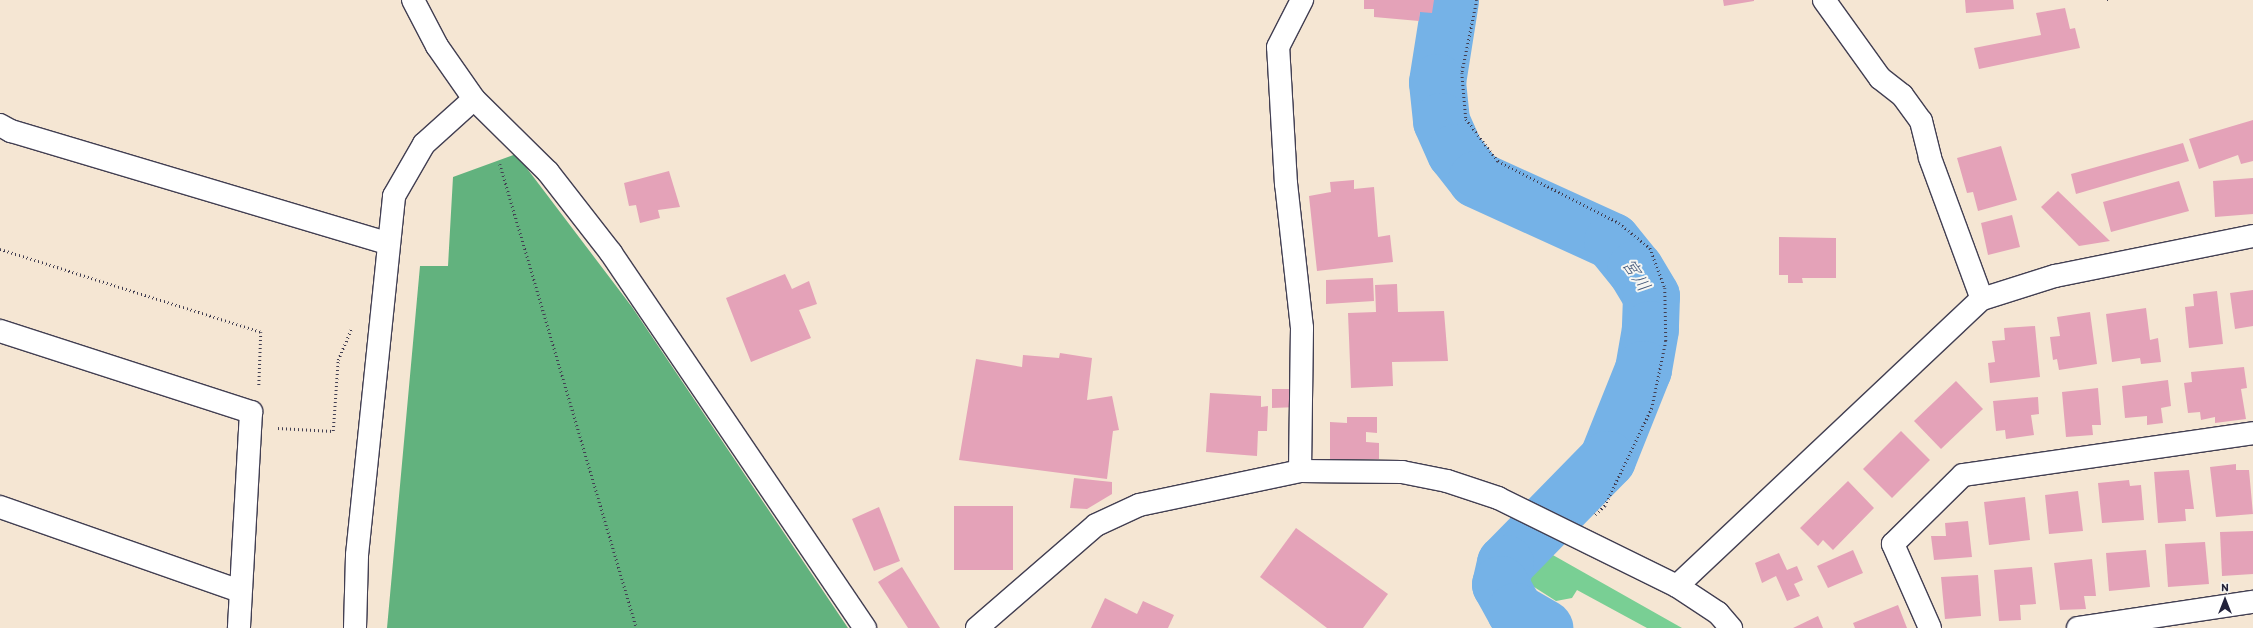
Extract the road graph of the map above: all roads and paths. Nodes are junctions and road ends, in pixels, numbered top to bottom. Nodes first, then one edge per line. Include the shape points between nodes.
1 (413, 0) edge
2 (1302, 0) edge
3 (1477, 0) edge
4 (1824, 0) edge
5 (474, 99) junction
6 (0, 125) edge
7 (499, 161) dead end
8 (2253, 236) edge
9 (387, 243) junction
10 (0, 249) edge
11 (1982, 299) junction
12 (0, 331) edge
13 (338, 360) dead end
14 (250, 412) junction
15 (273, 428) dead end
16 (2253, 433) edge
17 (1300, 471) junction
18 (0, 507) edge
19 (1572, 537) junction
20 (1677, 586) junction
21 (240, 590) junction
22 (2253, 602) edge
23 (239, 628) edge
24 (355, 628) edge
25 (637, 628) edge
26 (865, 628) edge
27 (977, 628) edge
28 (1731, 628) edge
29 (1930, 628) edge
30 (2078, 628) edge

1 - 5 street via 437,46
2 - 17 street via 1278,47 1286,184 1302,328
3 - 19 path via 1462,73 1466,119 1498,161 1619,223 1650,248 1665,288 1666,341 1652,408 1605,506
4 - 11 street via 1880,78 1902,95 1921,121 1930,158
5 - 9 street via 424,144 394,196
5 - 26 street via 548,172 611,253
6 - 9 street via 11,131
7 - 25 path
8 - 11 street via 2055,276
9 - 24 street via 357,554
10 - 14 path via 261,332 259,399
11 - 20 street
12 - 14 street
13 - 15 path via 333,431
14 - 21 street
16 - 29 street via 1963,475 1893,544
17 - 19 street via 1402,472 1447,481 1498,498
17 - 27 street via 1139,505 1103,522
18 - 21 street
19 - 20 street
20 - 28 street via 1718,613
21 - 23 street
22 - 30 street

